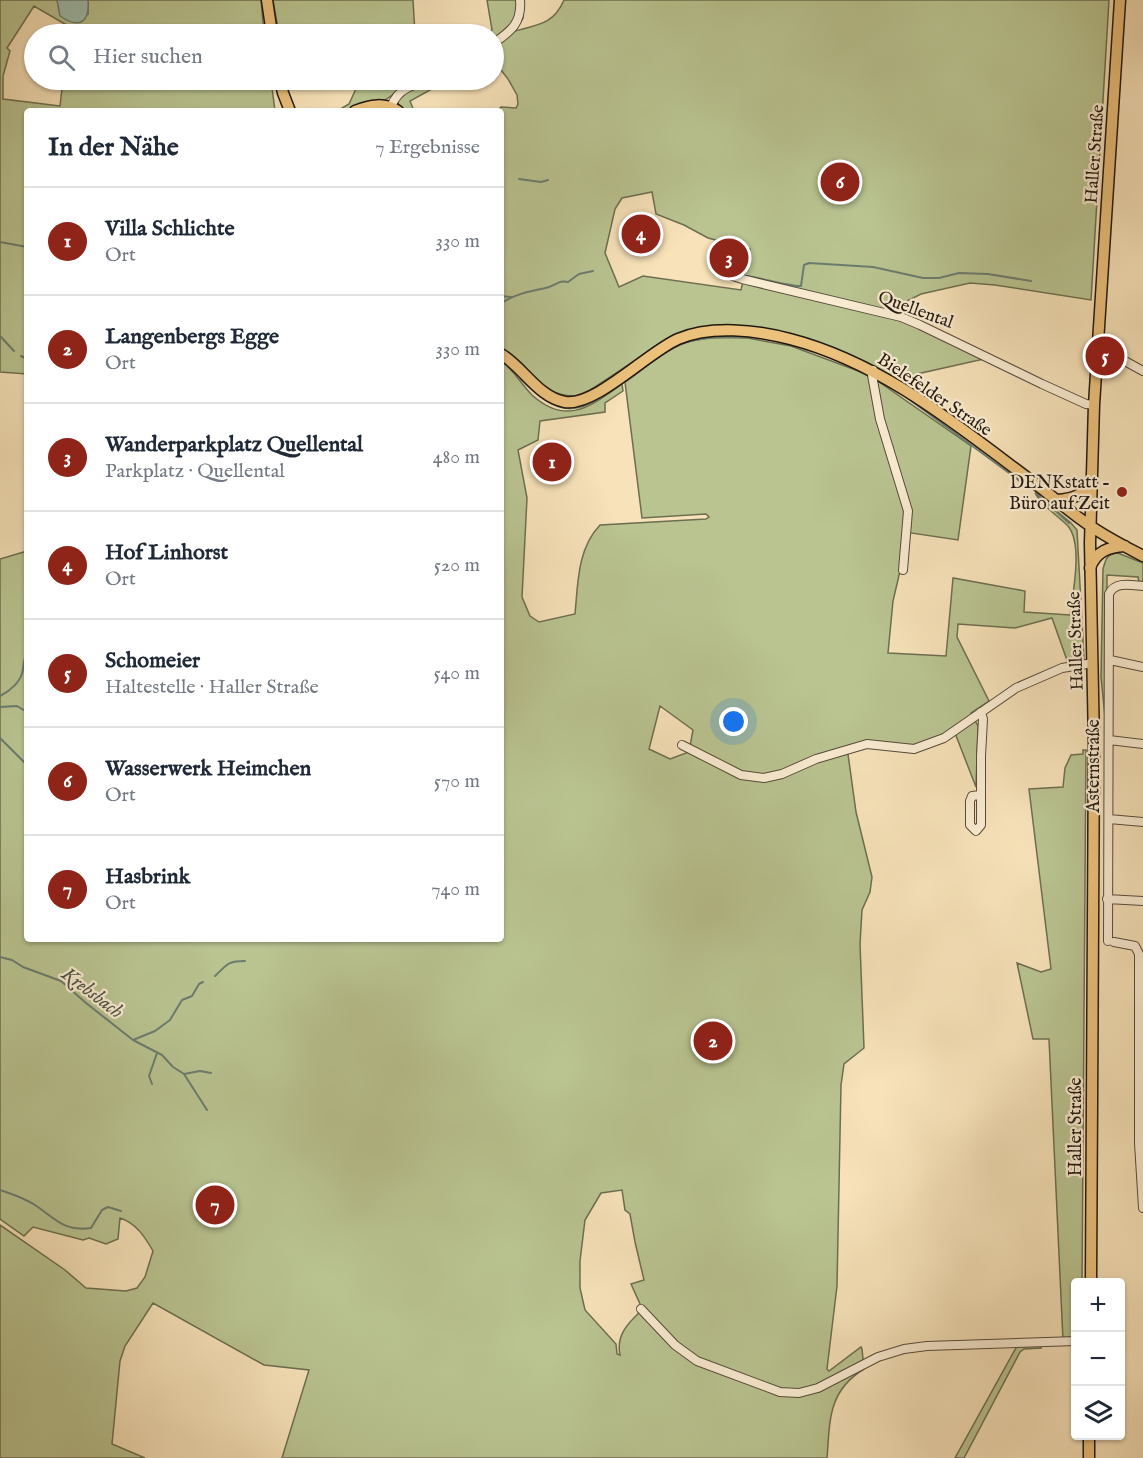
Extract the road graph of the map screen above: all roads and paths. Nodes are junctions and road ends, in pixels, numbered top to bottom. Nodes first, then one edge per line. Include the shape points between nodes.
1 (267, 0) edge
2 (520, 0) edge
3 (1120, 0) edge
4 (271, 24) edge
5 (504, 36) edge
6 (282, 90) edge
7 (404, 90) edge
8 (289, 108) edge
9 (363, 108) edge
10 (389, 108) edge
11 (395, 108) edge
12 (717, 271) dead end
13 (1114, 355) dead end
14 (504, 356) edge
15 (873, 370) junction
16 (1143, 371) edge
17 (1094, 405) junction
18 (1092, 482) junction
19 (1056, 500) junction
20 (1091, 526) junction
21 (1125, 546) junction
22 (1143, 556) edge
23 (1089, 569) junction
24 (903, 570) dead end
25 (1143, 586) edge
26 (1110, 660) junction
27 (1093, 663) junction
28 (1143, 667) edge
29 (981, 712) junction
30 (1109, 740) junction
31 (1143, 744) edge
32 (682, 745) dead end
33 (980, 795) dead end
34 (1109, 819) junction
35 (1143, 822) edge
36 (1107, 899) junction
37 (1143, 902) edge
38 (1141, 989) edge
39 (1141, 1073) edge
40 (1141, 1143) edge
41 (1143, 1208) edge
42 (1091, 1278) edge
43 (641, 1309) dead end
44 (1071, 1341) edge
45 (1089, 1440) edge
46 (1089, 1458) edge

1 - 4 main road
2 - 5 street via 517,23
3 - 17 main road, Haller Straße
6 - 8 main road
7 - 11 street
9 - 10 main road
12 - 17 street, Quellental via 901,317
13 - 16 street
14 - 15 main road, Bielefelder Straße via 546,394 566,402 587,399 678,339 712,331 787,338
15 - 19 main road, Bielefelder Straße
15 - 24 street via 880,419 908,511
17 - 18 main road, Haller Straße
18 - 19 main road via 1078,497
18 - 20 main road, Haller Straße
19 - 20 main road, Bielefelder Straße
20 - 21 main road, Bielefelder Straße
20 - 23 main road, Haller Straße
21 - 22 main road, Bielefelder Straße
21 - 23 main road via 1101,552
23 - 27 main road, Haller Straße
25 - 26 street, Asternstraße via 1116,585 1110,590
26 - 28 street
26 - 30 street, Asternstraße
27 - 29 street via 1052,672 1005,694
27 - 42 main road, Haller Straße
29 - 32 street via 944,738 923,747 901,749 867,744 764,778 741,775
29 - 33 street
30 - 31 street
30 - 34 street, Asternstraße
34 - 35 street
34 - 36 street, Asternstraße
36 - 37 street
36 - 38 street, Asternstraße via 1111,942 1138,949
38 - 39 street
39 - 40 street
40 - 41 street
43 - 44 street via 675,1345 697,1361 780,1392 800,1393 818,1388 878,1357 904,1349
45 - 46 main road

